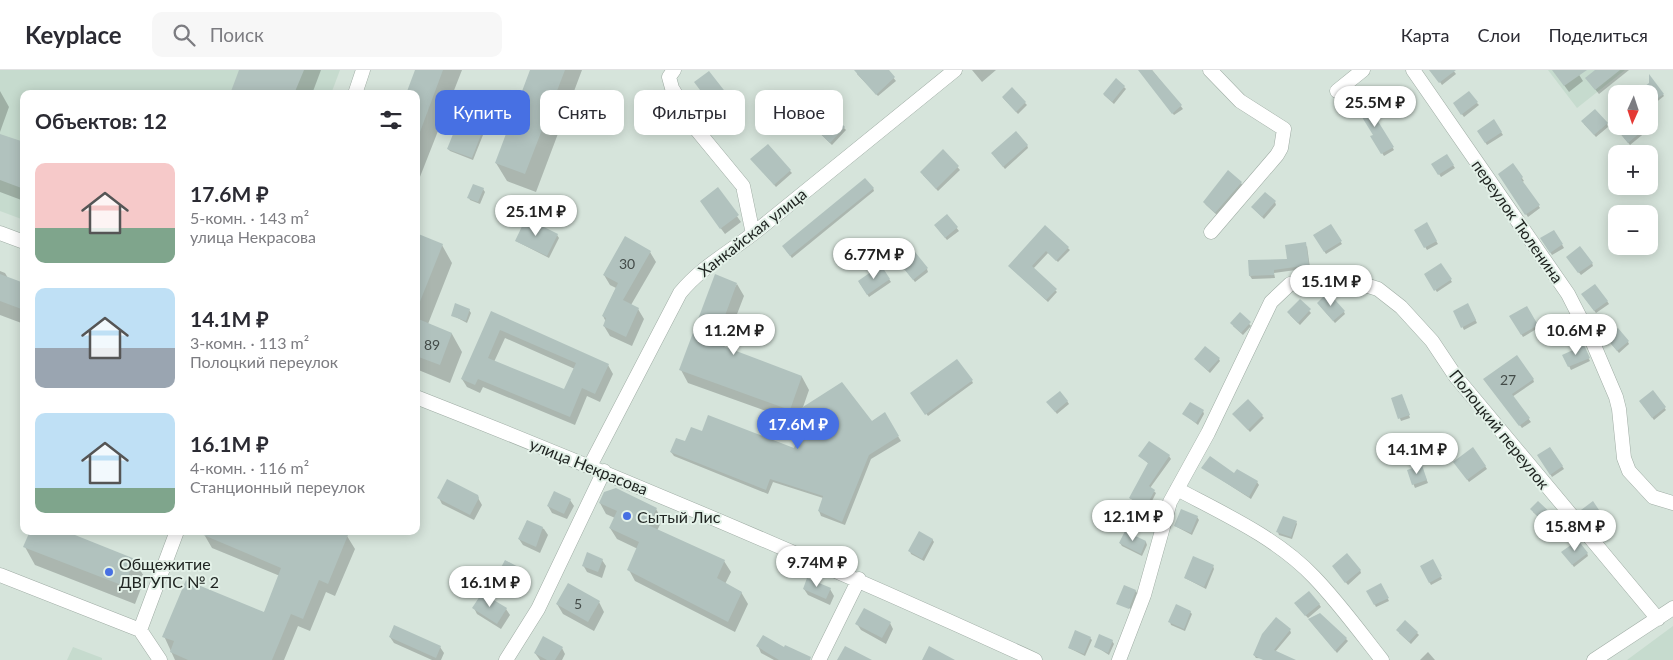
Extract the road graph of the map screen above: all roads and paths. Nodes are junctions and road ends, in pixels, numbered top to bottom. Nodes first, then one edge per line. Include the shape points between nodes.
1 (364, 70) edge
2 (674, 70) edge
3 (955, 70) edge
4 (1210, 70) edge
5 (1363, 70) edge
6 (1413, 70) edge
7 (356, 90) edge
8 (1336, 91) dead end
9 (1211, 232) dead end
10 (0, 233) edge
11 (753, 234) junction
12 (20, 240) edge
13 (420, 399) edge
14 (590, 466) junction
15 (604, 471) junction
16 (1177, 490) junction
17 (1673, 503) edge
18 (176, 535) edge
19 (0, 575) edge
20 (859, 579) junction
21 (1673, 608) edge
22 (1658, 619) junction
23 (140, 630) junction
24 (160, 660) edge
25 (506, 660) edge
26 (819, 660) edge
27 (1035, 660) edge
28 (1119, 660) edge
29 (1382, 660) edge
30 (1594, 660) edge

1 - 7 street
2 - 11 street via 669,77 672,88 696,129 743,186
3 - 11 street, Ханкайская улица
4 - 9 street via 1240,101 1284,129 1277,155
5 - 8 street
6 - 17 street, переулок Тюленина via 1568,294 1616,397 1624,458 1629,470 1653,497
10 - 12 street
11 - 14 street, Ханкайская улица via 701,270 680,294
13 - 14 street, улица Некрасова
14 - 15 street, улица Некрасова
15 - 20 street, улица Некрасова
15 - 25 street via 538,609
16 - 22 street, Полоцкий переулок via 1271,302 1290,284 1327,277 1344,278 1378,289 1401,307
16 - 28 street via 1170,502 1144,595
16 - 29 street via 1230,517 1283,551 1313,576
18 - 23 street
19 - 23 street
20 - 26 street
20 - 27 street, улица Некрасова
21 - 22 street
22 - 30 street
23 - 24 street

